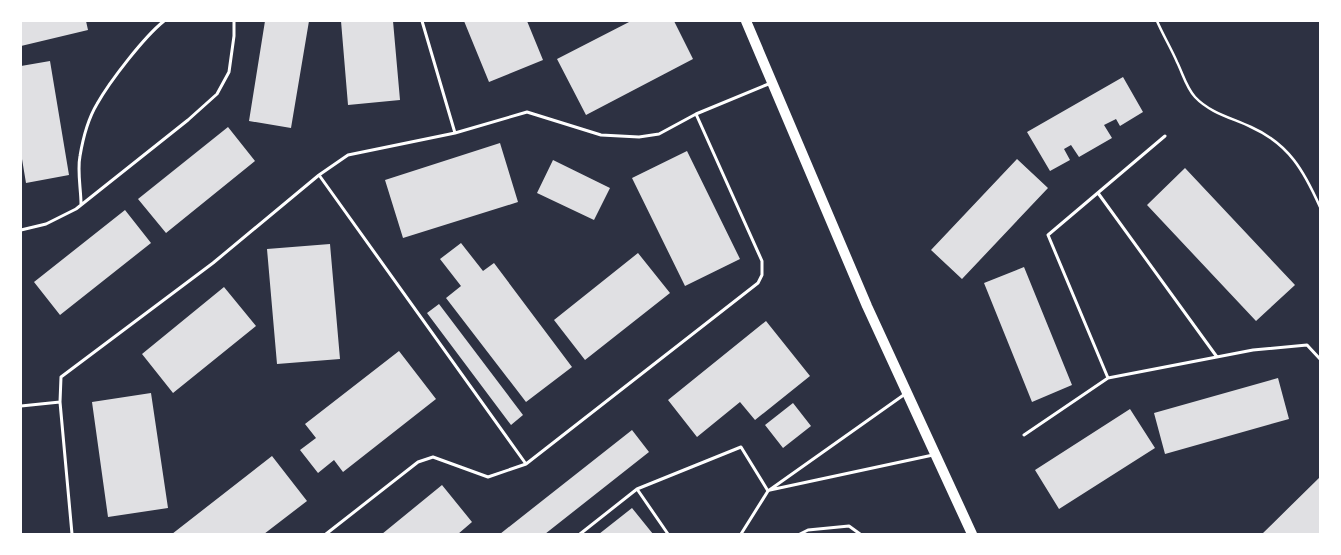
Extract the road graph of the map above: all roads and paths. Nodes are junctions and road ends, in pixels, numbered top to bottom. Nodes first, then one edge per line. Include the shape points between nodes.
1 (164, 21) edge
2 (234, 21) edge
3 (422, 21) edge
4 (746, 21) edge
5 (1157, 21) edge
6 (773, 83) junction
7 (696, 114) junction
8 (455, 133) junction
9 (1165, 136) dead end
10 (319, 175) junction
11 (1098, 193) junction
12 (81, 204) junction
13 (1320, 207) edge
14 (21, 230) edge
15 (1217, 357) junction
16 (1320, 360) edge
17 (1108, 378) junction
18 (907, 392) junction
19 (60, 402) junction
20 (21, 406) edge
21 (1024, 435) dead end
22 (936, 454) junction
23 (526, 464) junction
24 (637, 488) junction
25 (768, 491) junction
26 (72, 534) edge
27 (326, 534) edge
28 (580, 534) edge
29 (668, 534) edge
30 (741, 534) edge
31 (800, 534) edge
32 (860, 534) edge
33 (972, 534) edge

1 - 12 lane via 97,104 86,130 80,157
2 - 12 lane via 229,72 217,94
3 - 8 lane
4 - 6 main road
5 - 13 path via 1188,87 1196,97 1208,108 1252,127 1277,142 1291,155 1307,178
6 - 7 lane
6 - 18 main road via 867,306
7 - 8 lane via 659,134 639,137 601,135 527,112
7 - 23 lane via 762,261 762,275 758,283
8 - 10 lane via 348,155
9 - 11 lane
10 - 19 lane via 213,263 61,377
10 - 23 lane
11 - 15 lane
11 - 17 lane via 1048,235
12 - 14 lane via 46,224
15 - 16 lane via 1253,350 1307,345
15 - 17 lane
17 - 21 lane
18 - 22 main road
18 - 25 lane
19 - 20 lane
19 - 26 lane
22 - 25 lane
22 - 33 main road
23 - 27 lane via 488,477 433,457 418,462
24 - 25 lane via 741,447
24 - 28 lane
24 - 29 lane
25 - 30 lane
31 - 32 lane via 808,530 849,526

